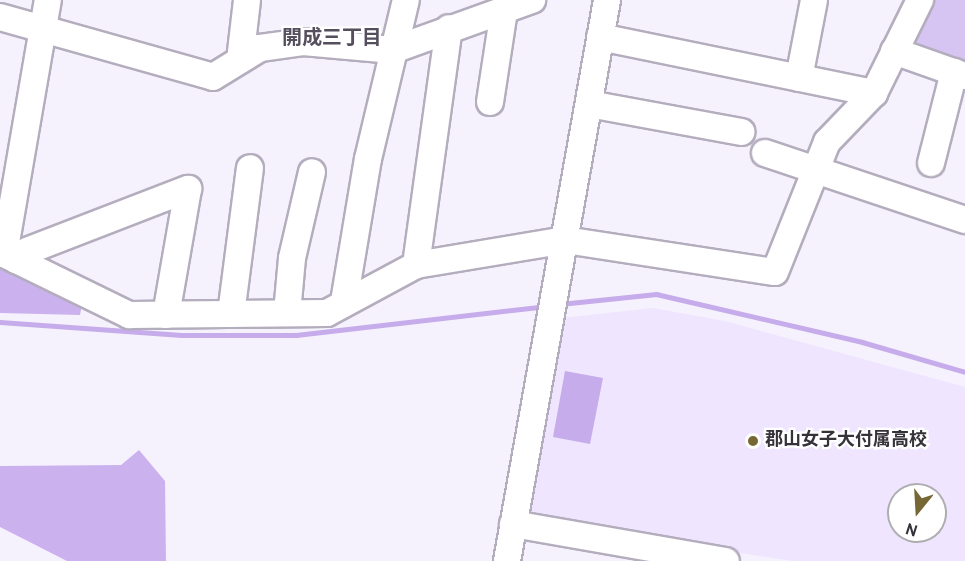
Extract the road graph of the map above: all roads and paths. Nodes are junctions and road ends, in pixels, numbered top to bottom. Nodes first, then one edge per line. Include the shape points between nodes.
1 (48, 0) edge
2 (247, 0) edge
3 (406, 0) edge
4 (532, 0) edge
5 (607, 0) edge
6 (814, 0) edge
7 (920, 0) edge
8 (504, 9) junction
9 (0, 17) edge
10 (448, 28) junction
11 (44, 30) junction
12 (600, 37) junction
13 (393, 50) junction
14 (894, 51) junction
15 (240, 60) junction
16 (959, 74) edge
17 (799, 78) junction
18 (874, 93) junction
19 (490, 102) dead end
20 (589, 104) junction
21 (942, 116) junction
22 (919, 125) dead end
23 (741, 132) dead end
24 (765, 153) dead end
25 (931, 163) dead end
26 (250, 168) dead end
27 (814, 171) junction
28 (312, 172) dead end
29 (965, 220) edge
30 (565, 240) junction
31 (7, 256) edge
32 (416, 265) junction
33 (344, 303) junction
34 (287, 313) junction
35 (231, 314) junction
36 (166, 315) junction
37 (513, 524) junction
38 (507, 561) edge
39 (726, 561) edge

1 - 11 street
2 - 15 street
3 - 13 street
4 - 8 street
5 - 12 street
6 - 17 street
7 - 14 street
8 - 10 street
8 - 19 street
9 - 11 street
10 - 13 street
10 - 32 street
11 - 15 street via 213,77
11 - 31 street
12 - 17 street
12 - 20 street
13 - 15 street via 303,42 260,48
13 - 33 street via 368,159
14 - 16 street
14 - 18 street
16 - 21 street
17 - 18 street
18 - 27 street via 827,142
20 - 23 street
20 - 30 street
21 - 22 street via 933,124
21 - 25 street
24 - 27 street
26 - 35 street
27 - 29 street
27 - 30 street via 775,272
28 - 34 street via 292,258
30 - 32 street
30 - 37 street
31 - 36 street via 129,315
31 - 36 street via 188,189
32 - 33 street
33 - 34 street via 327,313
34 - 35 street
35 - 36 street
37 - 38 street
37 - 39 street

